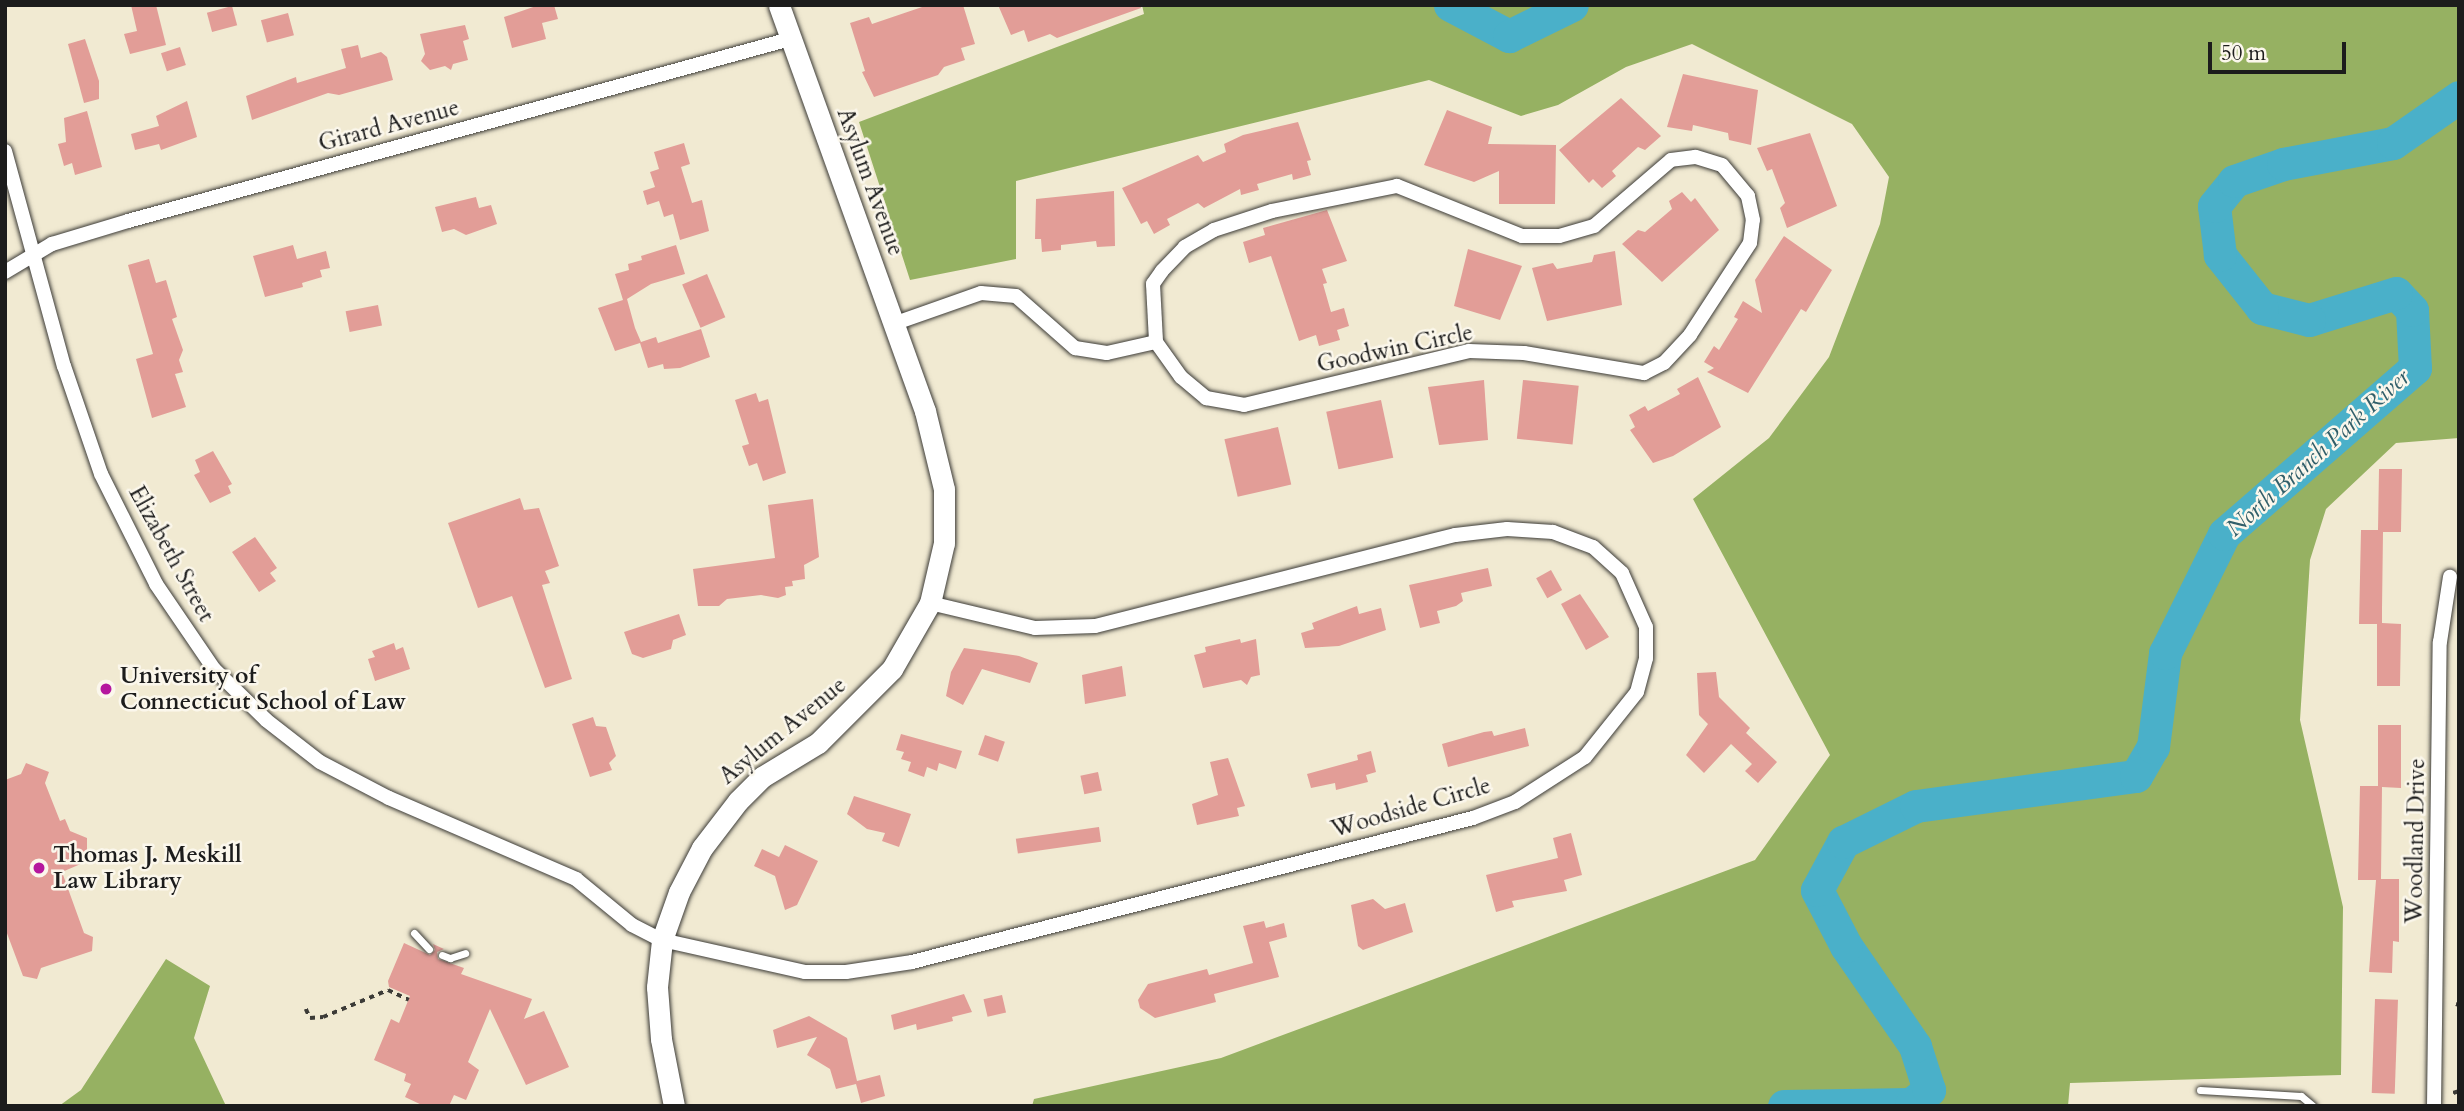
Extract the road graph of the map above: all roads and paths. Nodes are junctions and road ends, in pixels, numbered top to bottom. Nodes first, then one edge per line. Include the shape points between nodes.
1 (779, 5) edge
2 (790, 39) junction
3 (5, 151) edge
4 (34, 254) junction
5 (5, 272) edge
6 (894, 324) junction
7 (1156, 342) junction
8 (2450, 577) dead end
9 (930, 603) junction
10 (414, 933) dead end
11 (662, 940) junction
12 (429, 949) dead end
13 (466, 953) dead end
14 (442, 955) dead end
15 (409, 1000) dead end
16 (306, 1009) dead end
17 (2200, 1090) dead end
18 (2459, 1091) edge
19 (2453, 1093) dead end
20 (674, 1106) edge
21 (2313, 1106) edge
22 (2371, 1106) edge
23 (2377, 1106) edge
24 (2434, 1106) edge

1 - 2 main road, Asylum Avenue
2 - 4 street, Girard Avenue via 128,221
2 - 6 main road, Asylum Avenue
3 - 4 street, Elizabeth Street
4 - 5 street, Girard Avenue
4 - 11 street, Elizabeth Street via 71,389 102,474 156,584 214,669 266,720 320,762 389,799 576,879 632,925
6 - 7 street via 981,293 1016,296 1075,348 1107,353
6 - 9 main road, Asylum Avenue via 925,411 944,489 944,543
7 - 7 street, Goodwin Circle via 1181,377 1206,398 1244,405 1469,351 1524,353 1644,373 1664,363 1690,335 1750,243 1753,220 1748,196 1722,165 1695,157 1671,160 1594,226 1559,236 1522,236 1397,186 1272,211 1214,230 1185,247 1161,271 1153,284
8 - 24 street, Woodland Drive via 2440,642
9 - 11 main road, Asylum Avenue via 892,668 860,704 818,743 762,777 720,821 679,892
9 - 11 street, Woodside Circle via 1035,628 1095,626 1455,535 1507,529 1553,532 1593,547 1622,573 1646,627 1646,658 1637,692 1585,757 1515,802 1473,818 912,962 846,972 804,972
10 - 12 lane
11 - 20 main road, Asylum Avenue via 658,1014
13 - 14 lane via 450,958
15 - 16 path via 388,990 323,1017 310,1018
17 - 21 lane via 2301,1096
18 - 19 path
22 - 23 path

